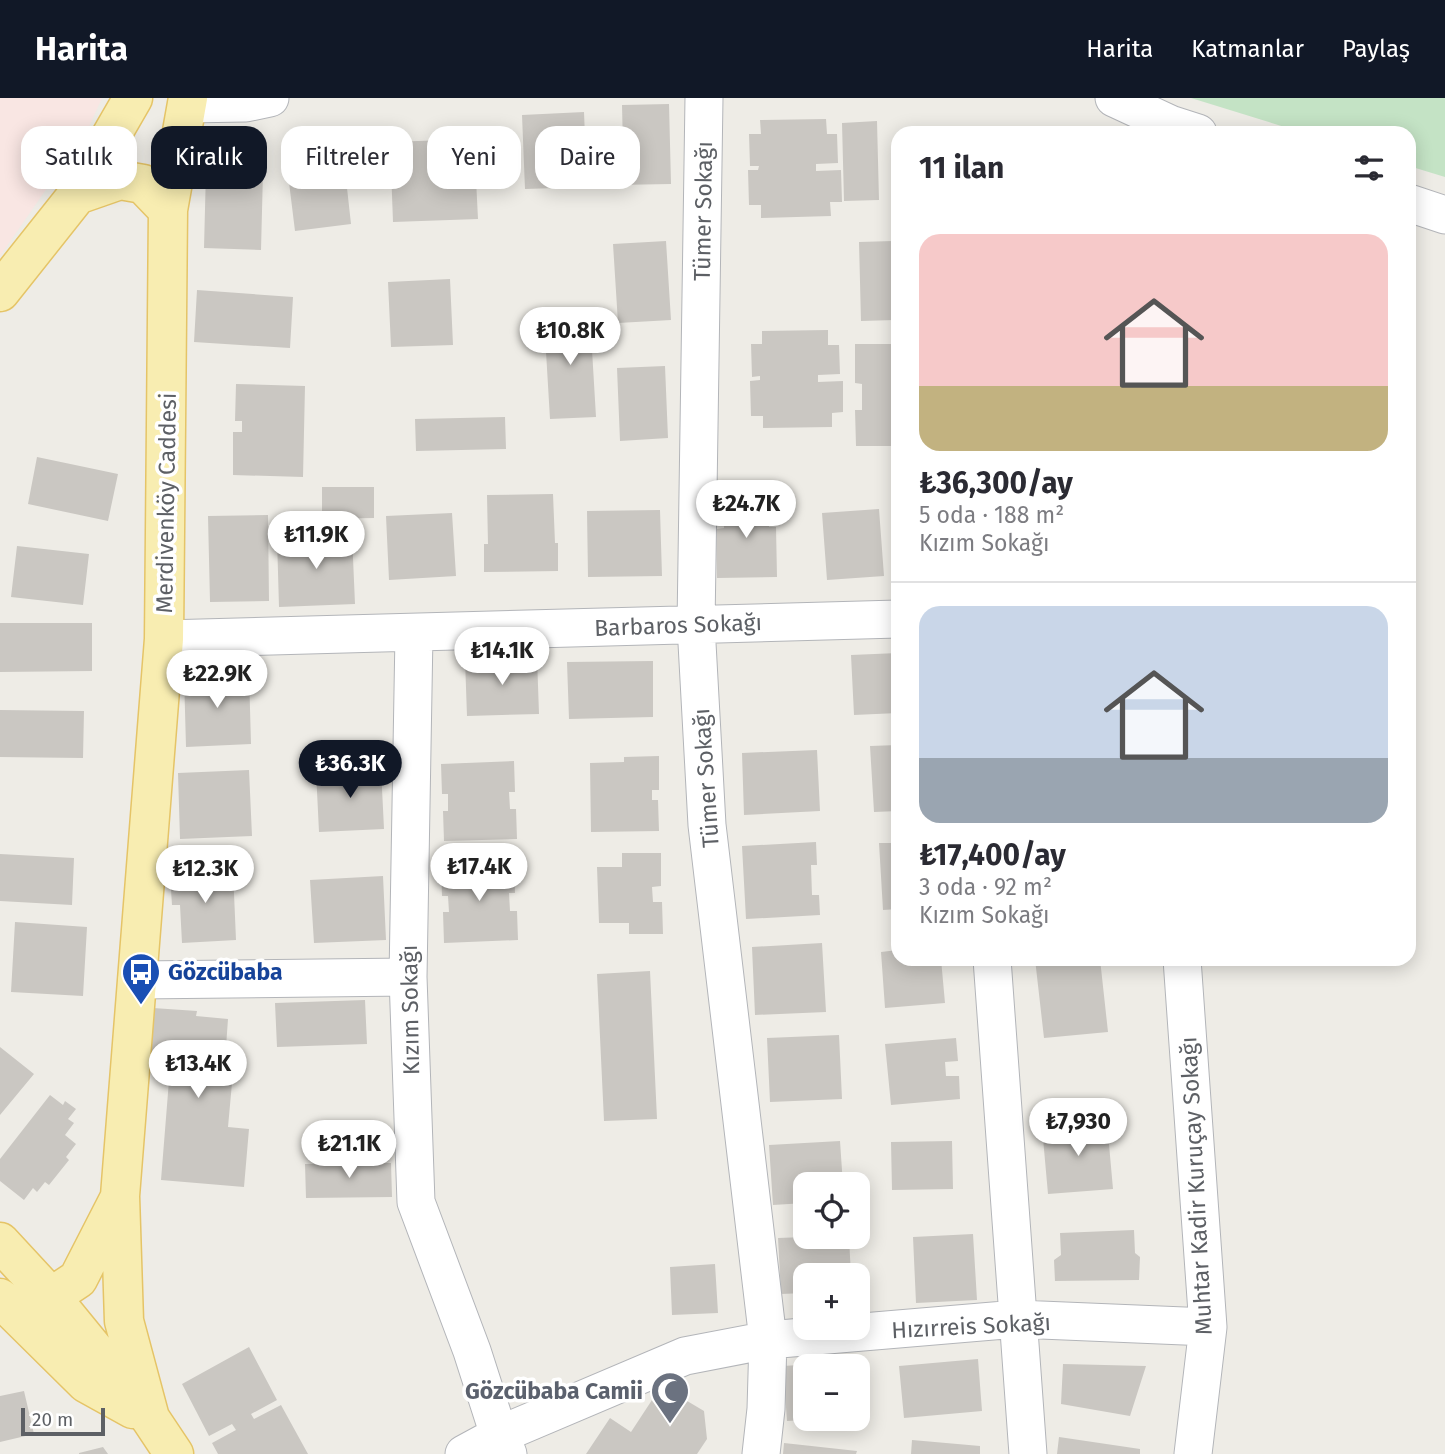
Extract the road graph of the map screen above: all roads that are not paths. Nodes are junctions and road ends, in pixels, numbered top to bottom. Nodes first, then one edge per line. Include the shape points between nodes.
1 (133, 98) edge
2 (704, 98) edge
3 (1115, 98) edge
4 (253, 100) edge
5 (187, 101) edge
6 (1115, 126) edge
7 (1176, 126) edge
8 (77, 195) junction
9 (1416, 205) edge
10 (168, 210) junction
11 (1445, 215) edge
12 (0, 292) edge
13 (891, 619) edge
14 (696, 625) junction
15 (414, 634) junction
16 (164, 639) junction
17 (992, 966) edge
18 (1182, 966) edge
19 (408, 977) junction
20 (137, 980) junction
21 (120, 1196) junction
22 (0, 1242) edge
23 (51, 1297) junction
24 (3, 1301) edge
25 (1017, 1319) junction
26 (1208, 1327) junction
27 (768, 1340) junction
28 (150, 1418) junction
29 (503, 1445) edge
30 (174, 1454) edge
31 (464, 1454) edge
32 (761, 1454) edge
33 (1028, 1454) edge
34 (1193, 1454) edge

1 - 8 main road
2 - 14 street, Tümer Sokağı
3 - 6 street
3 - 7 street
4 - 5 street
5 - 10 main road, Merdivenköy Caddesi
8 - 10 main road via 120,180 143,184
8 - 12 main road
9 - 11 street
10 - 16 main road, Merdivenköy Caddesi
13 - 14 street, Barbaros Sokağı
14 - 15 street, Barbaros Sokağı
14 - 27 street, Tümer Sokağı via 707,825
15 - 16 street, Barbaros Sokağı
15 - 19 street, Kızım Sokağı
16 - 20 main road, Merdivenköy Caddesi
17 - 25 street
18 - 26 street, Muhtar Kadir Kuruçay Sokağı
19 - 20 street
19 - 29 street, Kızım Sokağı via 416,1202
20 - 21 main road, Merdivenköy Caddesi
21 - 23 main road via 78,1279
21 - 28 main road, Merdivenköy Caddesi via 124,1321
22 - 23 main road
23 - 24 main road
23 - 28 main road
24 - 28 main road via 86,1383
25 - 26 street, Hızırreis Sokağı
25 - 27 street, Hızırreis Sokağı
25 - 33 street
26 - 34 street, Muhtar Kadir Kuruçay Sokağı
27 - 29 street, Hızırreis Sokağı via 685,1356
27 - 32 street, Tümer Sokağı
28 - 30 main road
29 - 31 street, Hızırreis Sokağı

